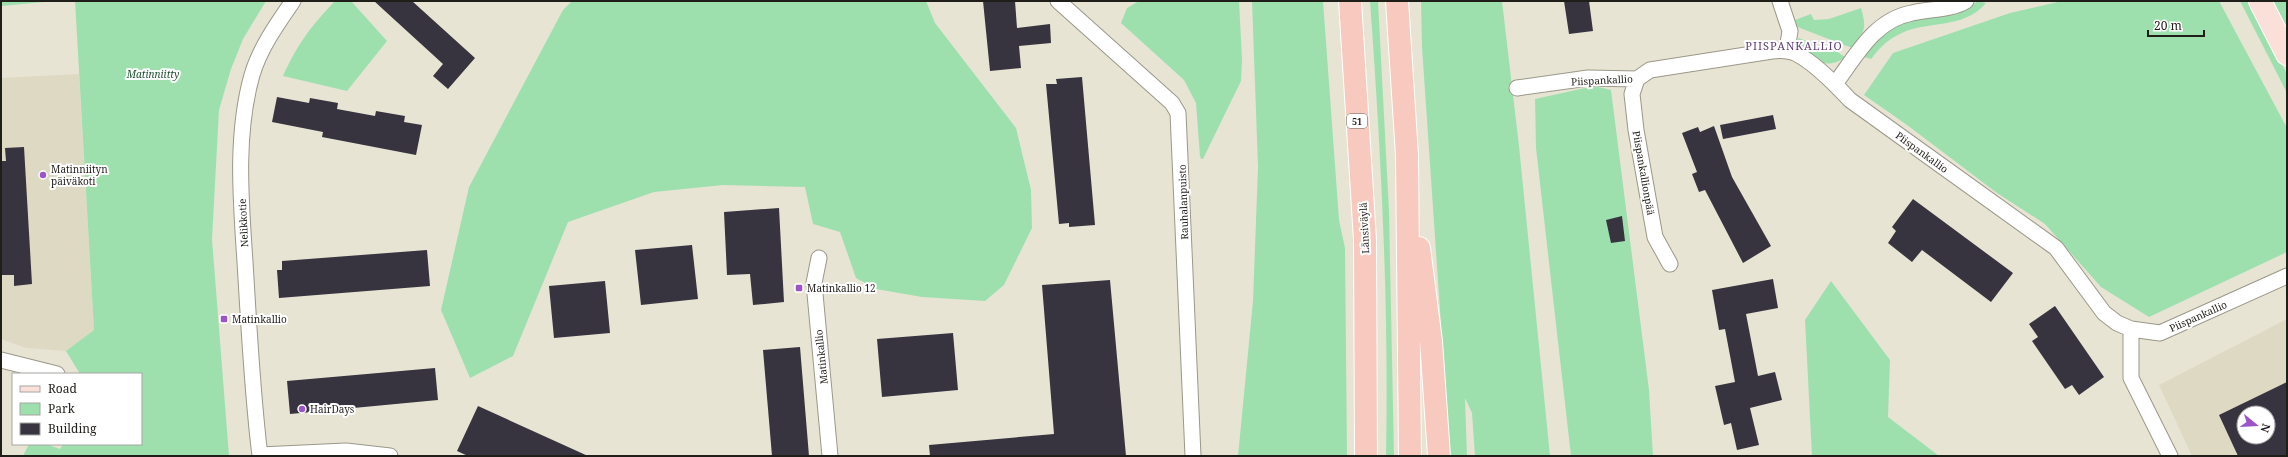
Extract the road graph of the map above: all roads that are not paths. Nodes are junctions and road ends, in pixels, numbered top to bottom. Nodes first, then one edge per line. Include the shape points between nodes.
1 (293, 1) edge
2 (1058, 1) edge
3 (1350, 1) edge
4 (1397, 1) edge
5 (1780, 1) edge
6 (1966, 1) edge
7 (2260, 1) edge
8 (1787, 50) junction
9 (2287, 54) edge
10 (1637, 79) junction
11 (1835, 84) junction
12 (1517, 88) dead end
13 (1407, 155) junction
14 (819, 258) dead end
15 (1670, 264) dead end
16 (2287, 276) edge
17 (2131, 329) junction
18 (1, 360) edge
19 (53, 373) edge
20 (260, 455) edge
21 (390, 456) edge
22 (830, 456) edge
23 (1193, 456) edge
24 (1366, 456) edge
25 (1410, 456) edge
26 (1439, 456) edge
27 (2170, 456) edge

1 - 20 street, Nelikkotie via 265,46 252,75 244,125 242,216 255,417
2 - 23 street, Rauhalanpuisto via 1167,98 1178,113
3 - 24 highway, Länsiväylä / 51 via 1365,240
4 - 13 highway
5 - 8 street via 1790,31
6 - 11 street via 1888,20 1875,31
7 - 9 main road
8 - 10 street, Piispankallio via 1772,50 1650,70
8 - 11 street, Piispankallio via 1798,54
10 - 12 street, Piispankallio via 1588,78
10 - 15 street, Piispankallionpää via 1632,100 1638,145 1655,236
11 - 17 street, Piispankallio via 1850,100 2056,248 2104,313
13 - 25 highway
13 - 26 highway via 1431,341
14 - 22 street, Matinkallio via 814,283
16 - 17 street, Piispankallio via 2160,333
17 - 27 street via 2131,378
18 - 19 street
20 - 21 street via 346,450

